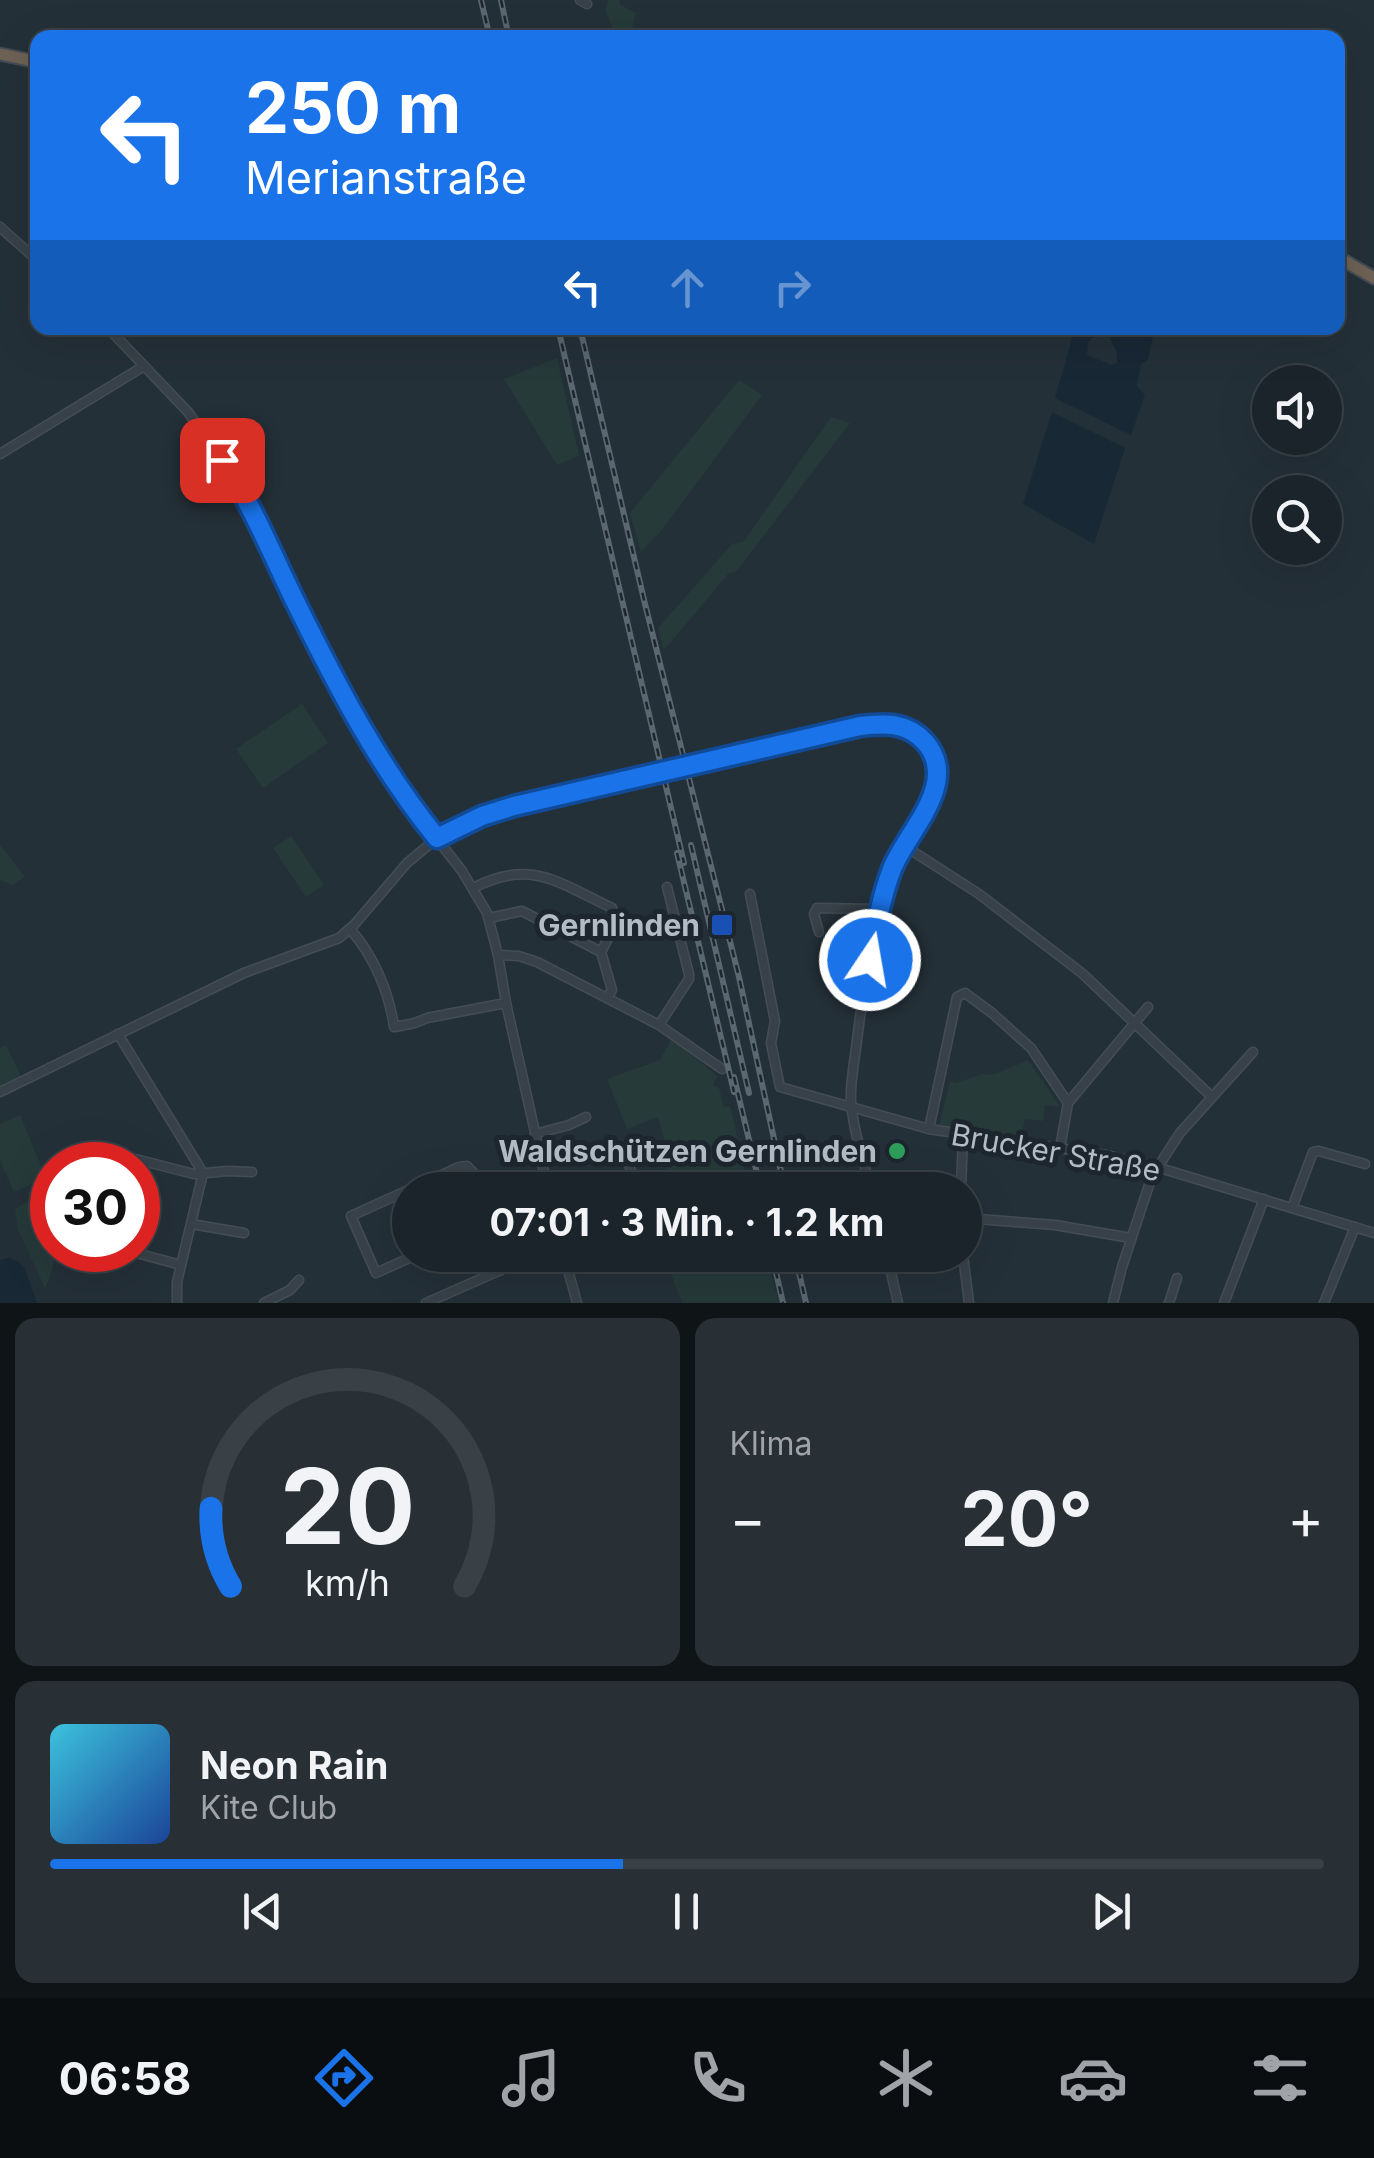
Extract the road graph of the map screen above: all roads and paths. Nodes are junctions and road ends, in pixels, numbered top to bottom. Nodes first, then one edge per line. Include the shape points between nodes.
1 (0, 54) edge
2 (30, 60) edge
3 (0, 227) edge
4 (30, 254) edge
5 (1345, 261) edge
6 (1374, 278) edge
7 (115, 335) edge
8 (144, 366) junction
9 (0, 454) edge
10 (437, 838) junction
11 (904, 845) junction
12 (666, 887) dead end
13 (472, 888) junction
14 (750, 894) dead end
15 (881, 910) junction
16 (489, 918) junction
17 (350, 929) junction
18 (819, 932) dead end
19 (602, 952) junction
20 (498, 956) junction
21 (607, 998) junction
22 (506, 1003) junction
23 (1148, 1008) dead end
24 (1134, 1024) junction
25 (659, 1025) junction
26 (118, 1034) junction
27 (1254, 1052) dead end
28 (722, 1069) dead end
29 (0, 1092) edge
30 (1212, 1097) junction
31 (1068, 1103) junction
32 (852, 1108) junction
33 (586, 1116) dead end
34 (929, 1128) junction
35 (536, 1134) junction
36 (963, 1135) junction
37 (1060, 1148) junction
38 (1365, 1164) dead end
39 (160, 1165) edge
40 (630, 1165) dead end
41 (1158, 1168) junction
42 (252, 1172) dead end
43 (448, 1172) edge
44 (473, 1172) edge
45 (544, 1172) edge
46 (632, 1172) edge
47 (867, 1172) edge
48 (962, 1172) edge
49 (203, 1173) junction
50 (392, 1197) edge
51 (1264, 1199) junction
52 (1292, 1208) junction
53 (982, 1219) edge
54 (192, 1224) junction
55 (1355, 1227) junction
56 (244, 1233) dead end
57 (1374, 1234) edge
58 (1131, 1238) junction
59 (160, 1259) edge
60 (181, 1265) junction
61 (392, 1266) edge
62 (496, 1272) edge
63 (568, 1272) edge
64 (891, 1272) edge
65 (965, 1272) edge
66 (1177, 1278) dead end
67 (299, 1280) dead end
68 (177, 1303) edge
69 (264, 1303) edge
70 (426, 1303) edge
71 (576, 1303) edge
72 (898, 1303) edge
73 (969, 1303) edge
74 (1112, 1303) edge
75 (1169, 1303) edge
76 (1224, 1303) edge
77 (1324, 1303) edge

1 - 2 highway
3 - 4 street
5 - 6 highway
7 - 8 street
8 - 9 street
8 - 10 street via 188,412 232,475 375,752
10 - 11 street, bridge via 498,811 887,723 920,736 936,763 937,785
10 - 13 street
10 - 17 street via 407,862
11 - 15 street
11 - 24 street via 1084,974
12 - 25 street via 689,974
13 - 16 street
13 - 19 street via 531,873 612,908
14 - 32 street, Brucker Straße via 775,1021 771,1043 780,1087
15 - 18 street via 817,908
15 - 32 street via 860,1015
16 - 19 street via 522,911
16 - 20 street
17 - 22 street via 387,991 394,1027
17 - 26 street
19 - 21 street via 612,990
20 - 21 street via 528,958
20 - 22 street
21 - 25 street
22 - 35 street
23 - 24 street
24 - 30 street
24 - 31 street
25 - 28 street
26 - 29 street
26 - 49 street
27 - 30 street
30 - 41 street
31 - 34 street via 1031,1048 965,994 957,998
31 - 37 street
32 - 34 street, Brucker Straße
32 - 47 street
33 - 35 street
34 - 36 street, Brucker Straße
35 - 45 street
36 - 37 street, Brucker Straße
36 - 48 street
37 - 41 street, Brucker Straße
38 - 52 street via 1313,1152
39 - 49 street
40 - 46 street
41 - 51 street, Brucker Straße
41 - 58 street
42 - 49 street
43 - 44 street via 467,1166
49 - 54 street
50 - 61 street via 351,1216 376,1273
51 - 52 street, Brucker Straße
51 - 76 street
52 - 55 street, Brucker Straße
53 - 58 street
54 - 56 street
54 - 60 street
55 - 57 street, Brucker Straße
55 - 77 street
58 - 74 street
59 - 60 street
60 - 68 street
62 - 70 street
63 - 71 street
64 - 72 street
65 - 73 street
66 - 75 street
67 - 69 street

